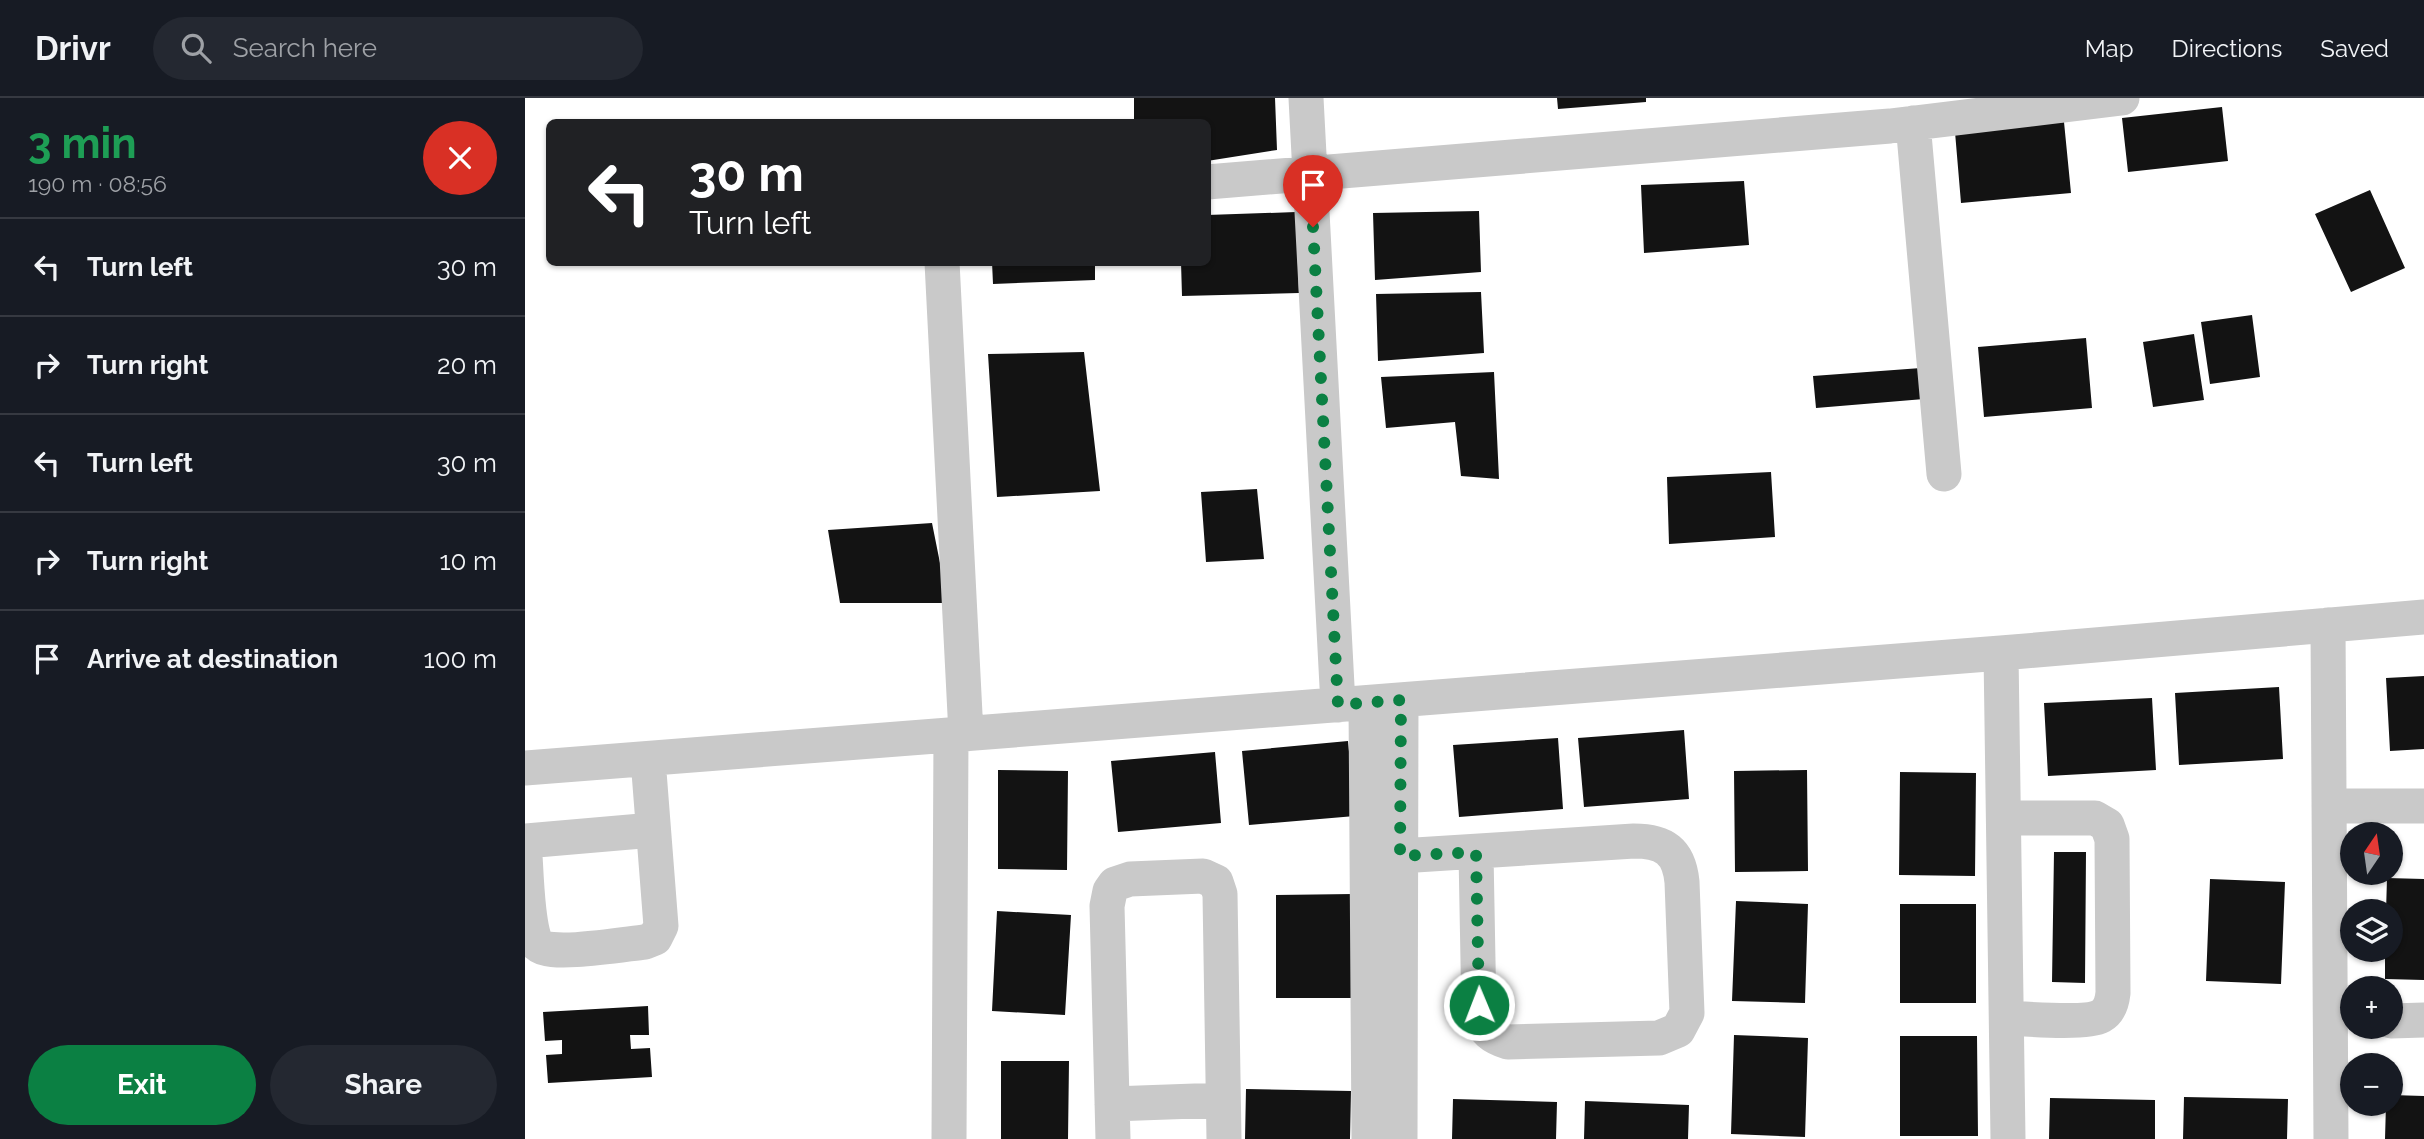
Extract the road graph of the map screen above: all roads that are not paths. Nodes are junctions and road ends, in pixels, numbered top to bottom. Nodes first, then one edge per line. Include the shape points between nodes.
1 (1306, 98) edge
2 (2122, 98) edge
3 (1897, 116) edge
4 (1310, 173) junction
5 (1211, 182) edge
6 (942, 266) edge
7 (1944, 474) dead end
8 (2424, 617) edge
9 (2328, 625) junction
10 (2001, 653) junction
11 (1401, 700) junction
12 (1352, 704) junction
13 (958, 735) junction
14 (648, 759) junction
15 (525, 768) edge
16 (2329, 806) junction
17 (2424, 806) edge
18 (2004, 818) junction
19 (653, 830) junction
20 (525, 841) edge
21 (1476, 852) junction
22 (525, 855) edge
23 (1400, 856) junction
24 (2340, 1004) edge
25 (2007, 1018) junction
26 (2424, 1020) edge
27 (2403, 1021) edge
28 (2340, 1034) edge
29 (1223, 1100) junction
30 (1112, 1104) junction
31 (949, 1139) edge
32 (1113, 1139) edge
33 (1224, 1139) edge
34 (1369, 1139) edge
35 (1400, 1139) edge
36 (2008, 1139) edge
37 (2331, 1139) edge

1 - 4 street
2 - 3 street
3 - 4 street
3 - 7 street
4 - 5 street
4 - 12 street
6 - 13 street
8 - 9 street
9 - 10 street
9 - 16 street
10 - 11 street
10 - 18 street
11 - 12 street
11 - 23 street
12 - 13 street
12 - 34 street
13 - 14 street
13 - 31 street
14 - 15 street
14 - 19 street
16 - 17 street
16 - 24 street
18 - 25 street
18 - 25 street via 2095,818 2107,825 2112,839 2113,993 2109,1008 2091,1019
19 - 20 street
19 - 22 street via 661,926 650,942 559,951 538,945 532,932
21 - 21 street via 1648,841 1674,854 1681,867 1687,1003 1678,1030 1660,1038 1508,1042 1489,1033 1479,1015
21 - 23 street
23 - 35 street
25 - 36 street
26 - 27 street
28 - 37 street
29 - 30 street
29 - 30 street via 1219,888 1210,878 1196,876 1122,880 1110,891
29 - 33 street
30 - 32 street

